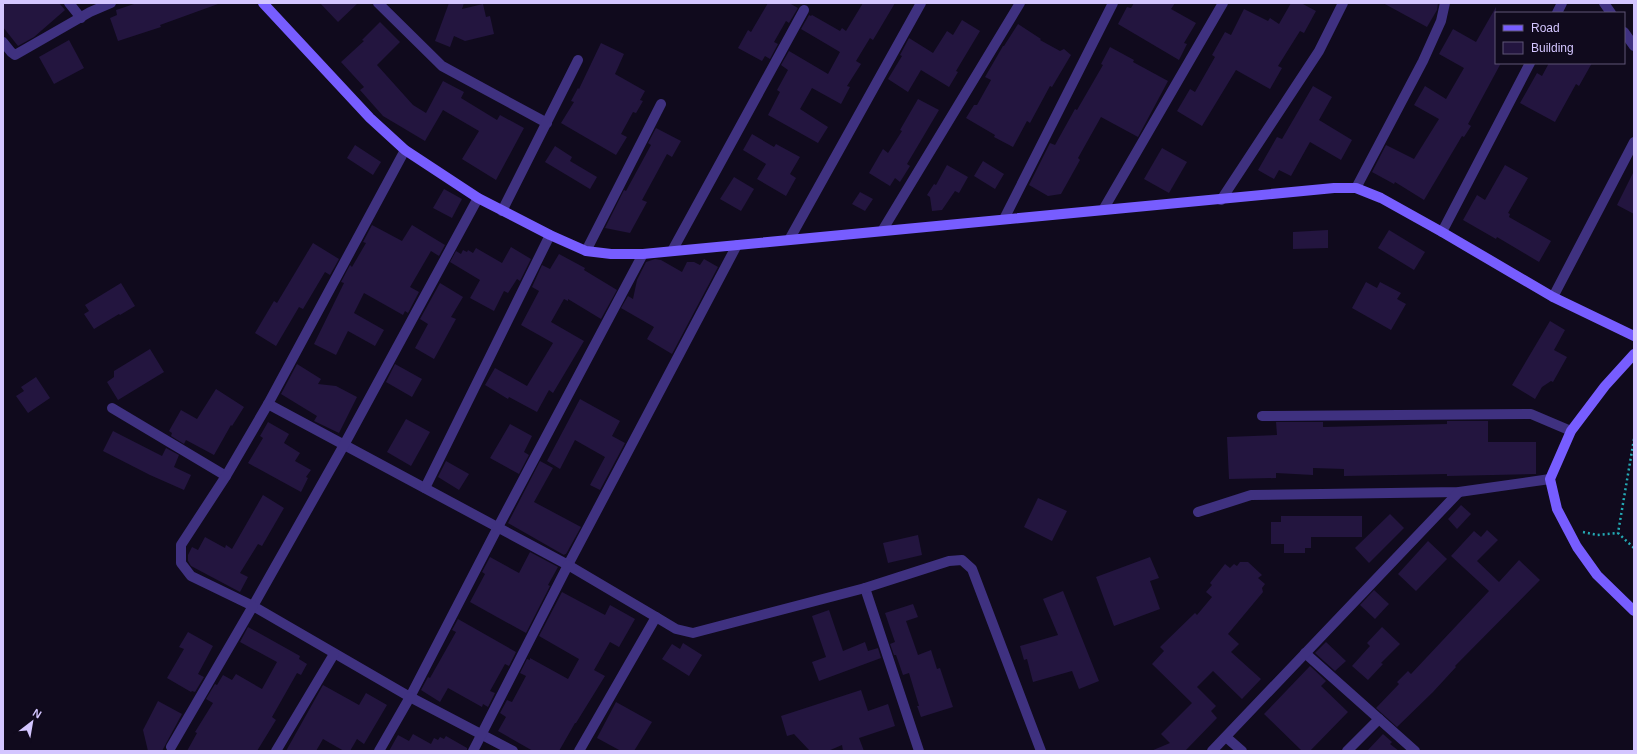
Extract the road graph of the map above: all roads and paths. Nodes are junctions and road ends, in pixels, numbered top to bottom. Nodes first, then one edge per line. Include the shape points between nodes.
1 (69, 3) edge
2 (111, 3) edge
3 (263, 3) edge
4 (378, 3) edge
5 (920, 3) edge
6 (1020, 3) edge
7 (1113, 3) edge
8 (1223, 3) edge
9 (1343, 3) edge
10 (1445, 3) edge
11 (1562, 3) edge
12 (1604, 3) edge
13 (804, 10) dead end
14 (1557, 12) edge
15 (1610, 12) edge
16 (81, 18) junction
17 (1625, 33) edge
18 (3, 42) edge
19 (1634, 46) edge
20 (578, 60) dead end
21 (1529, 64) edge
22 (661, 104) dead end
23 (547, 124) junction
24 (1634, 142) edge
25 (405, 150) junction
26 (1356, 188) junction
27 (478, 198) junction
28 (1221, 200) junction
29 (1103, 210) junction
30 (502, 211) junction
31 (1004, 219) junction
32 (882, 231) junction
33 (1442, 232) junction
34 (550, 235) junction
35 (790, 240) junction
36 (737, 244) junction
37 (586, 251) junction
38 (672, 251) junction
39 (643, 254) junction
40 (1553, 297) junction
41 (1634, 336) edge
42 (1634, 354) edge
43 (268, 404) junction
44 (112, 408) dead end
45 (1262, 416) dead end
46 (1571, 431) junction
47 (1634, 439) edge
48 (344, 445) junction
49 (226, 476) junction
50 (1550, 479) junction
51 (425, 488) junction
52 (1459, 492) junction
53 (1198, 512) dead end
54 (498, 527) junction
55 (1568, 530) junction
56 (1618, 533) junction
57 (1634, 548) edge
58 (568, 565) junction
59 (865, 588) junction
60 (253, 606) junction
61 (1634, 611) edge
62 (656, 617) junction
63 (1305, 653) junction
64 (334, 654) junction
65 (410, 697) junction
66 (1379, 719) junction
67 (482, 735) junction
68 (1226, 737) junction
69 (171, 747) dead end
70 (276, 751) edge
71 (379, 751) edge
72 (473, 751) edge
73 (513, 751) edge
74 (579, 751) edge
75 (919, 751) edge
76 (1041, 751) edge
77 (1212, 751) edge
78 (1242, 751) edge
79 (1347, 751) edge
80 (1414, 751) edge

1 - 16 street
2 - 16 street
3 - 25 street via 370,118
4 - 23 street via 442,66
5 - 35 street
6 - 32 street
7 - 31 street
8 - 29 street
9 - 28 street via 1319,51
10 - 26 street via 1441,20 1422,61
11 - 14 street
12 - 15 street
13 - 38 street
16 - 18 street via 15,55
17 - 19 street
20 - 23 street
21 - 33 street
22 - 37 street
23 - 30 street
24 - 40 street
25 - 27 street
25 - 43 street
26 - 28 street
26 - 33 street via 1382,198
27 - 30 street
27 - 48 street
28 - 29 street
29 - 31 street
30 - 34 street
31 - 32 street
32 - 35 street
33 - 40 street
34 - 37 street
34 - 51 street
35 - 36 street
36 - 38 street
36 - 58 street
37 - 39 street
38 - 39 street
39 - 54 street
40 - 41 street
42 - 46 street via 1605,386
43 - 48 street
43 - 49 street
44 - 49 street
45 - 46 street via 1531,414
46 - 50 street
47 - 56 path
48 - 51 street
48 - 60 street
49 - 60 street via 181,546 181,563 191,576
50 - 52 street
50 - 55 street via 1557,508
51 - 54 street
52 - 53 street via 1251,495
52 - 63 street
54 - 58 street
54 - 65 street
55 - 56 path via 1597,535
55 - 61 street via 1597,575
56 - 57 path
58 - 62 street
58 - 67 street
59 - 62 street via 693,633 676,629
59 - 75 street
59 - 76 street via 949,561 962,560 972,569
60 - 64 street
60 - 69 street
62 - 74 street
63 - 66 street
63 - 68 street
64 - 65 street
64 - 70 street
65 - 67 street
65 - 71 street
66 - 79 street
66 - 80 street
67 - 72 street
67 - 73 street
68 - 77 street
68 - 78 street

